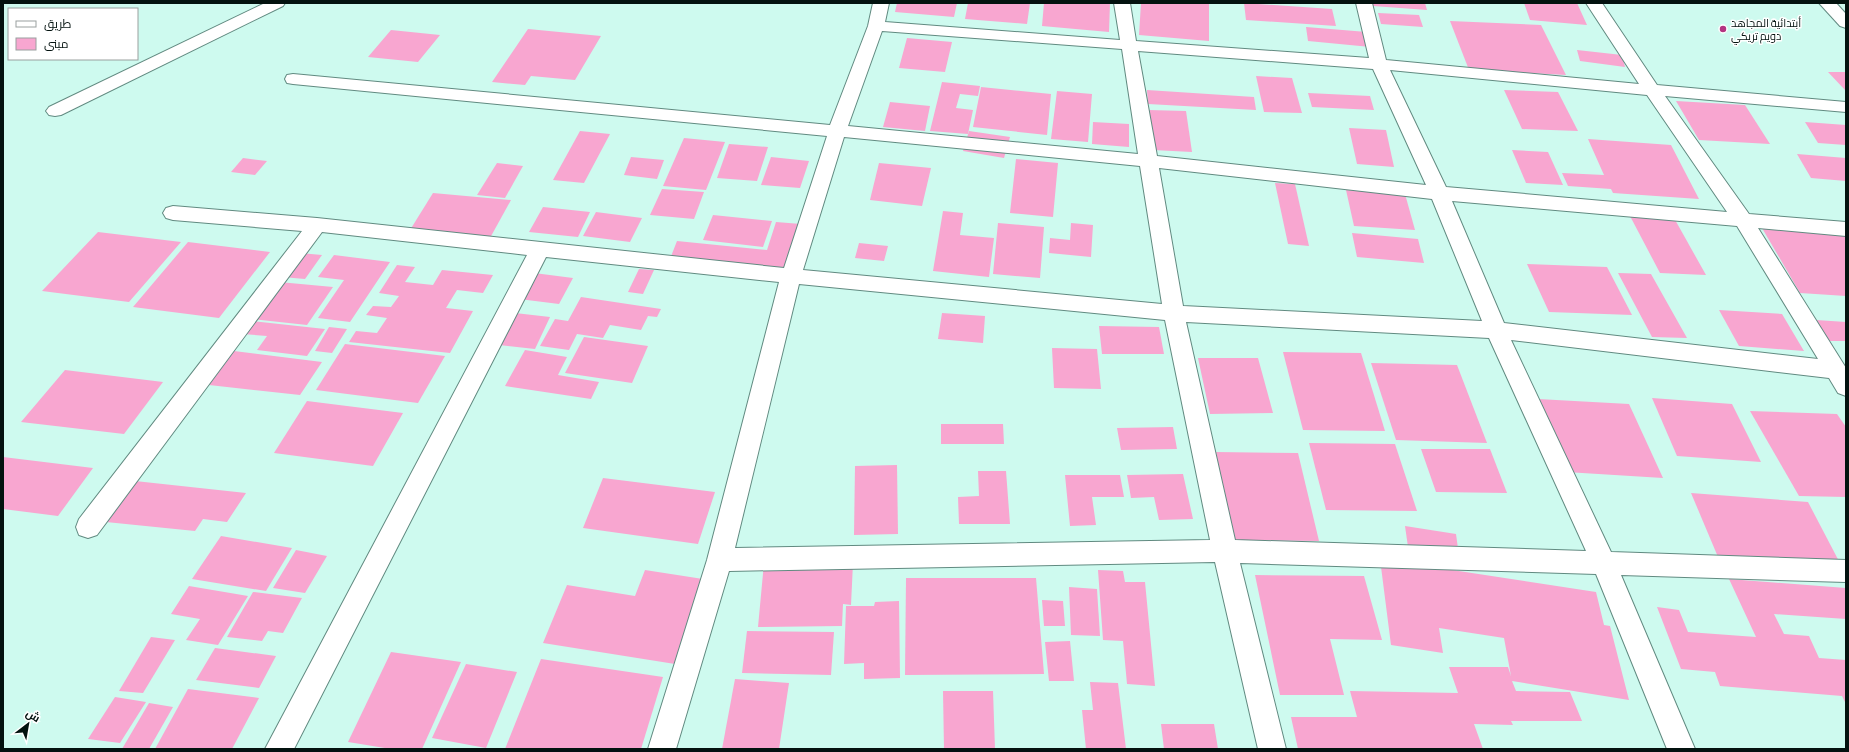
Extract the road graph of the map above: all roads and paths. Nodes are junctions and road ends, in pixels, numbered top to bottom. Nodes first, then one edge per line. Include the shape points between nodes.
1 (277, 3) edge
2 (881, 3) edge
3 (1122, 3) edge
4 (1364, 3) edge
5 (1594, 3) edge
6 (876, 26) junction
7 (1128, 45) junction
8 (1378, 64) junction
9 (293, 79) dead end
10 (1652, 90) junction
11 (1846, 107) edge
12 (55, 111) dead end
13 (838, 131) junction
14 (1149, 161) junction
15 (1440, 193) junction
16 (173, 213) dead end
17 (1743, 220) junction
18 (317, 225) junction
19 (1846, 229) edge
20 (540, 249) junction
21 (791, 276) junction
22 (1174, 313) junction
23 (1496, 330) junction
24 (1840, 379) edge
25 (88, 527) dead end
26 (1225, 551) junction
27 (720, 560) junction
28 (1604, 564) junction
29 (1846, 571) edge
30 (279, 749) edge
31 (662, 749) edge
32 (1272, 749) edge
33 (1682, 749) edge

1 - 12 street
2 - 6 street
3 - 7 street
4 - 8 street
5 - 10 street
6 - 7 street
6 - 13 street
7 - 8 street
7 - 14 street
8 - 10 street
8 - 15 street
9 - 13 street
10 - 11 street
10 - 17 street
13 - 14 street
13 - 21 street
14 - 15 street
14 - 22 street
15 - 17 street
15 - 23 street
16 - 18 street
17 - 19 street
17 - 24 street
18 - 20 street
18 - 25 street
20 - 21 street
20 - 30 street
21 - 22 street
21 - 27 street
22 - 23 street
22 - 26 street
23 - 24 street
23 - 28 street
26 - 27 street
26 - 28 street
26 - 32 street
27 - 31 street
28 - 29 street
28 - 33 street

